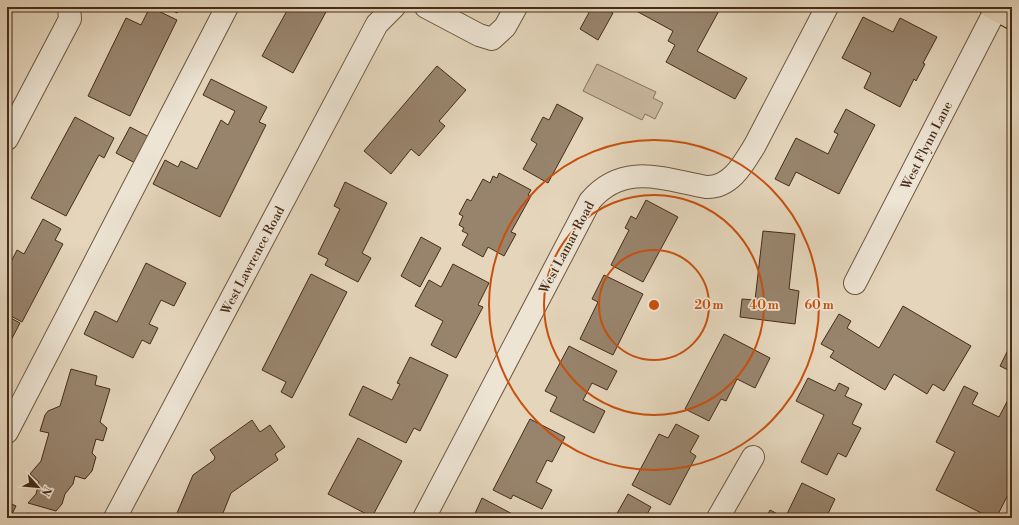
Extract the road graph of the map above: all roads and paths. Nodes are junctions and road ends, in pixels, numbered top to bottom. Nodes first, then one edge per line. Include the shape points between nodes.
1 (69, 7) edge
2 (227, 7) edge
3 (394, 7) edge
4 (426, 7) edge
5 (516, 7) edge
6 (827, 7) edge
7 (999, 10) edge
8 (7, 139) edge
9 (855, 283) dead end
10 (7, 432) edge
11 (753, 457) dead end
12 (115, 518) edge
13 (424, 518) edge
14 (718, 518) edge

1 - 8 street via 70,20
2 - 10 street
3 - 12 street, West Lawrence Road via 377,24
4 - 5 street via 479,35 492,39 506,27
6 - 13 street, West Lamar Road via 755,145 743,164 727,181 719,186 706,187 653,177 629,177 609,184 590,201
7 - 9 street, West Flynn Lane
11 - 14 street

